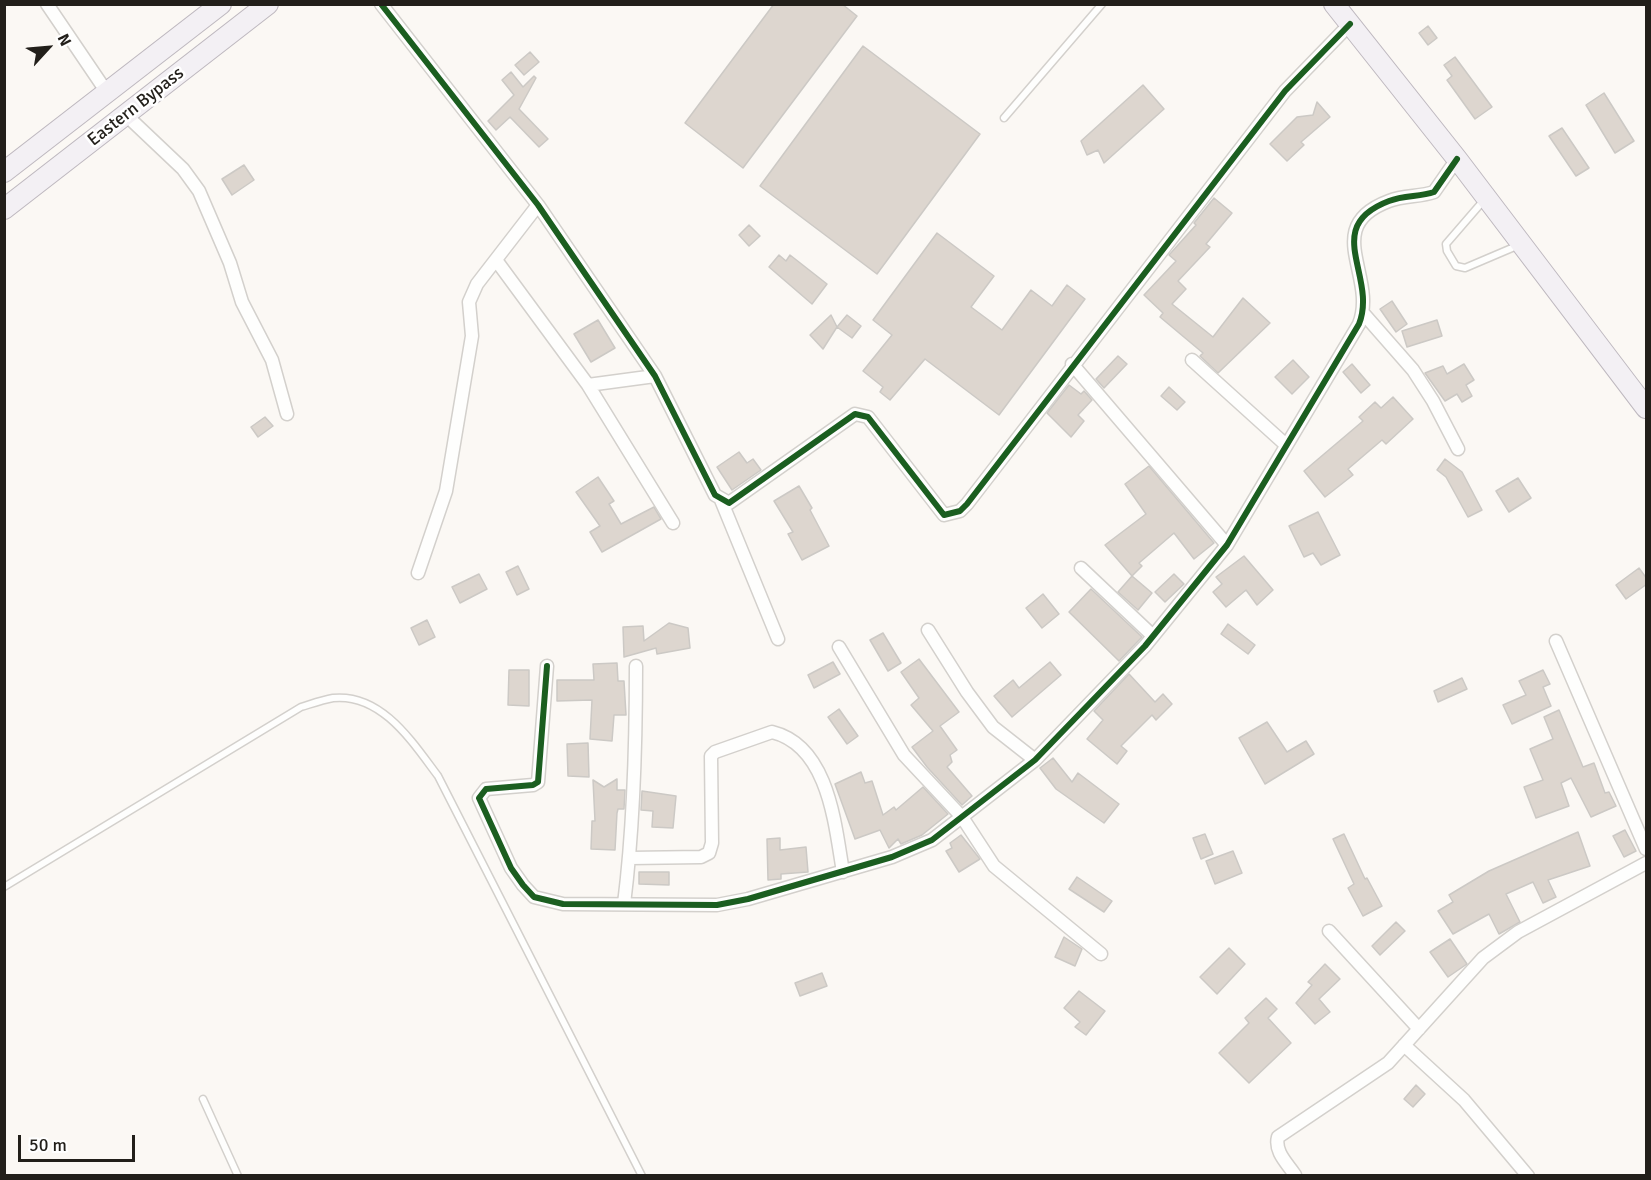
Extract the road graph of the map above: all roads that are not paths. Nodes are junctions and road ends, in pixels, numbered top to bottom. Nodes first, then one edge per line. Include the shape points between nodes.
1 (47, 4) edge
2 (221, 4) edge
3 (268, 4) edge
4 (381, 4) edge
5 (1102, 4) edge
6 (1335, 4) edge
7 (1350, 24) junction
8 (106, 91) junction
9 (126, 115) junction
10 (1004, 118) dead end
11 (1457, 159) junction
12 (4, 172) edge
13 (1486, 197) junction
14 (538, 205) junction
15 (4, 209) edge
16 (1521, 244) junction
17 (496, 260) junction
18 (1363, 313) junction
19 (1192, 360) dead end
20 (1072, 364) junction
21 (655, 376) junction
22 (588, 385) junction
23 (1647, 408) edge
24 (287, 414) dead end
25 (1286, 446) junction
26 (1458, 449) dead end
27 (721, 500) junction
28 (673, 523) dead end
29 (1227, 546) junction
30 (1081, 568) dead end
31 (418, 573) dead end
32 (928, 630) dead end
33 (1154, 636) junction
34 (778, 639) dead end
35 (1556, 641) dead end
36 (839, 647) dead end
37 (547, 666) dead end
38 (636, 666) dead end
39 (1035, 760) junction
40 (963, 817) junction
41 (1647, 849) edge
42 (630, 858) junction
43 (1647, 863) edge
44 (843, 872) junction
45 (4, 886) edge
46 (624, 904) junction
47 (1329, 931) dead end
48 (1101, 954) dead end
49 (1419, 1029) junction
50 (1404, 1045) junction
51 (203, 1099) dead end
52 (1295, 1175) edge
53 (238, 1176) edge
54 (642, 1176) edge
55 (1528, 1176) edge

1 - 8 street
2 - 8 main road, Eastern Bypass
3 - 9 main road, Eastern Bypass
4 - 14 street
5 - 10 lane
6 - 7 main road
7 - 11 main road
7 - 20 street via 1285,91
8 - 12 main road, Eastern Bypass
9 - 15 main road, Eastern Bypass
9 - 24 street via 196,186 230,263 242,302 272,360
11 - 13 main road
11 - 18 street via 1434,192 1378,206 1362,217 1354,230
13 - 16 main road
13 - 16 lane via 1446,244 1456,266 1465,268
14 - 17 street
14 - 21 street
16 - 23 main road
17 - 22 street
17 - 31 street via 477,284 469,302 472,336 446,490
18 - 25 street
18 - 26 street via 1413,370
19 - 25 street
20 - 27 street via 967,504 952,514 944,515 868,417 855,414 729,503
20 - 29 street
21 - 22 street
21 - 27 street
22 - 28 street
25 - 29 street
27 - 34 street
29 - 33 street
30 - 33 street
32 - 39 street via 988,721
33 - 39 street
35 - 41 street
36 - 40 street via 904,755
37 - 46 street via 538,782 486,789 479,798 511,868 534,897 563,904
38 - 42 street
39 - 40 street
40 - 44 street via 913,850
40 - 48 street via 994,866
42 - 44 street via 702,857 709,853 711,756 772,732 801,749 824,780
42 - 46 street
43 - 49 street via 1518,932 1483,958
44 - 46 street via 717,905
45 - 54 lane via 301,707 335,698 366,704 398,724 438,776
47 - 49 street
49 - 50 street
50 - 52 street via 1380,1069 1278,1137 1280,1153
50 - 55 street via 1464,1100
51 - 53 lane

